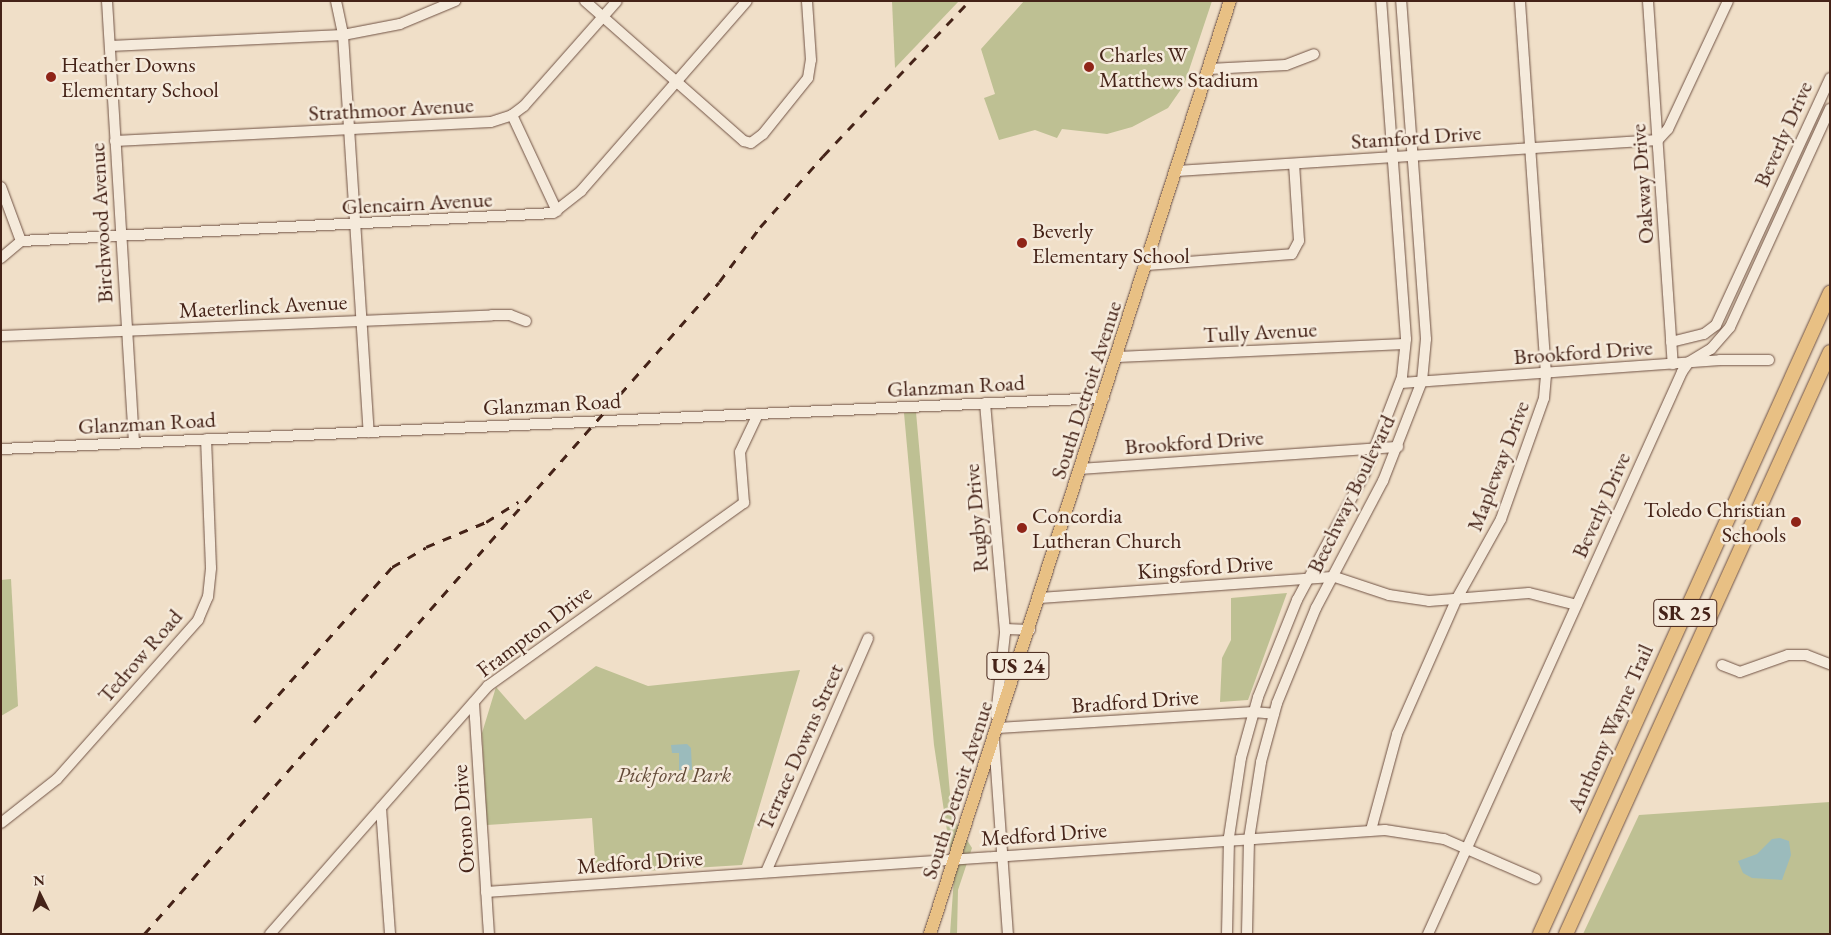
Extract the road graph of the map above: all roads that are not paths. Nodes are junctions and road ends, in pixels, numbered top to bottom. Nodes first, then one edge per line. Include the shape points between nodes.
1 (107, 1) edge
2 (336, 1) edge
3 (455, 1) edge
4 (585, 1) edge
5 (618, 1) edge
6 (748, 1) edge
7 (807, 1) edge
8 (1230, 1) edge
9 (1381, 1) edge
10 (1401, 1) edge
11 (1520, 1) edge
12 (1648, 1) edge
13 (1728, 1) edge
14 (603, 17) junction
15 (343, 35) junction
16 (110, 46) junction
17 (1314, 54) dead end
18 (1209, 69) junction
19 (1830, 78) edge
20 (676, 82) junction
21 (1830, 109) edge
22 (512, 115) junction
23 (350, 131) junction
24 (1658, 140) junction
25 (115, 141) junction
26 (1530, 148) junction
27 (1413, 156) junction
28 (1392, 158) junction
29 (1294, 164) junction
30 (1177, 171) junction
31 (1, 187) edge
32 (557, 211) junction
33 (356, 225) junction
34 (121, 236) junction
35 (21, 241) junction
36 (1, 258) edge
37 (1147, 265) junction
38 (1830, 293) edge
39 (361, 320) junction
40 (526, 321) dead end
41 (127, 331) junction
42 (1, 336) edge
43 (1671, 342) junction
44 (1405, 344) junction
45 (1830, 352) edge
46 (1117, 358) junction
47 (1769, 360) dead end
48 (1689, 362) junction
49 (1673, 364) junction
50 (1546, 374) junction
51 (1422, 382) junction
52 (1400, 383) junction
53 (1104, 398) junction
54 (986, 403) junction
55 (758, 414) junction
56 (369, 432) junction
57 (206, 439) junction
58 (134, 442) junction
59 (1398, 447) junction
60 (1, 448) edge
61 (1376, 448) junction
62 (1081, 469) junction
63 (1332, 577) junction
64 (1308, 578) junction
65 (1040, 598) junction
66 (1456, 600) junction
67 (1577, 605) junction
68 (1005, 629) junction
69 (1030, 630) junction
70 (868, 638) dead end
71 (1830, 664) edge
72 (1722, 665) dead end
73 (474, 702) junction
74 (1253, 712) junction
75 (1274, 714) junction
76 (998, 728) junction
77 (994, 741) junction
78 (381, 808) junction
79 (1, 823) edge
80 (1371, 830) junction
81 (1249, 839) junction
82 (1229, 840) junction
83 (1467, 849) junction
84 (1002, 856) junction
85 (955, 858) junction
86 (766, 872) junction
87 (1536, 879) dead end
88 (486, 892) junction
89 (270, 934) edge
90 (390, 934) edge
91 (489, 934) edge
92 (930, 934) edge
93 (1008, 934) edge
94 (1227, 934) edge
95 (1247, 934) edge
96 (1428, 934) edge
97 (1540, 934) edge
98 (1566, 934) edge

1 - 16 street, Birchwood Avenue
2 - 15 street
3 - 15 street via 400,24
4 - 14 street
5 - 14 street, Strathmoor Avenue
6 - 20 street, Glencairn Avenue
7 - 20 street via 811,60 808,78 763,134 751,143 744,142
8 - 18 main road, South Detroit Avenue / US 24
9 - 28 street, Beechway Boulevard
10 - 27 street, Beechway Boulevard
11 - 26 street, Mapleway Drive
12 - 24 street, Oakway Drive
13 - 24 street via 1668,129
14 - 20 street
14 - 22 street, Strathmoor Avenue via 544,86
15 - 16 street
15 - 23 street
16 - 25 street, Birchwood Avenue
17 - 18 street via 1286,65
18 - 30 main road, South Detroit Avenue / US 24
19 - 43 street, Beverly Drive via 1716,325 1704,334
20 - 32 street, Glencairn Avenue via 581,192
21 - 48 street, Beverly Drive via 1730,327 1703,356
22 - 23 street, Strathmoor Avenue via 470,125
22 - 32 street
23 - 25 street, Strathmoor Avenue
23 - 33 street
24 - 26 street, Stamford Drive
24 - 43 street, Oakway Drive
25 - 34 street, Birchwood Avenue
26 - 27 street, Stamford Drive
26 - 50 street, Mapleway Drive
27 - 28 street, Stamford Drive
27 - 51 street, Beechway Boulevard via 1426,339
28 - 29 street, Stamford Drive
28 - 44 street, Beechway Boulevard
29 - 30 street, Stamford Drive
29 - 37 street via 1298,241 1292,254
30 - 37 main road, South Detroit Avenue / US 24
31 - 35 street
32 - 33 street, Glencairn Avenue via 542,215
33 - 34 street, Glencairn Avenue
33 - 39 street
34 - 35 street, Glencairn Avenue
34 - 41 street, Birchwood Avenue
35 - 36 street
37 - 46 main road, South Detroit Avenue / US 24
38 - 97 highway, Anthony Wayne Trail / SR 25
39 - 40 street, Maeterlinck Avenue via 502,314
39 - 41 street, Maeterlinck Avenue
39 - 56 street
41 - 42 street, Maeterlinck Avenue
41 - 58 street, Birchwood Avenue
43 - 49 street, Oakway Drive
44 - 46 street, Tully Avenue
44 - 52 street, Beechway Boulevard
45 - 98 highway, Anthony Wayne Trail / SR 25
46 - 53 main road, South Detroit Avenue / US 24
47 - 48 street, Brookford Drive
48 - 49 street, Brookford Drive
48 - 67 street, Beverly Drive
49 - 50 street, Brookford Drive
50 - 51 street, Brookford Drive
50 - 66 street, Mapleway Drive via 1544,398 1518,478 1484,555
51 - 52 street, Brookford Drive
51 - 59 street, Beechway Boulevard
52 - 61 street, Beechway Boulevard
53 - 54 street, Glanzman Road
53 - 62 main road, South Detroit Avenue / US 24
54 - 55 street, Glanzman Road
54 - 68 street, Rugby Drive
55 - 56 street, Glanzman Road
55 - 73 street, Frampton Drive via 740,452 746,494 737,509 509,670
56 - 57 street, Glanzman Road
57 - 58 street, Glanzman Road
57 - 79 street, Tedrow Road via 211,568 208,596 198,620 57,779
58 - 60 street, Glanzman Road
59 - 61 street, Brookford Drive
59 - 63 street, Beechway Boulevard via 1360,528
61 - 62 street, Brookford Drive
61 - 64 street, Beechway Boulevard via 1343,518
62 - 65 main road, South Detroit Avenue / US 24
63 - 64 street, Kingsford Drive
63 - 66 street, Kingsford Drive via 1350,580 1389,595 1429,601
63 - 75 street, Beechway Boulevard via 1301,640
64 - 65 street, Kingsford Drive
64 - 74 street, Beechway Boulevard via 1282,632
65 - 69 main road, South Detroit Avenue / US 24
66 - 67 street, Kingsford Drive via 1529,593
66 - 80 street, Mapleway Drive via 1397,734
67 - 83 street, Beverly Drive
68 - 69 street
68 - 77 street, Rugby Drive
69 - 76 main road, South Detroit Avenue / US 24
70 - 86 street, Terrace Downs Street
71 - 72 street via 1806,655 1788,655 1740,672
73 - 78 street, Frampton Drive
73 - 88 street, Orono Drive
74 - 75 street, Bradford Drive
74 - 76 street, Bradford Drive
74 - 82 street, Beechway Boulevard via 1241,758
75 - 81 street, Beechway Boulevard via 1261,762
76 - 77 main road, South Detroit Avenue / US 24
77 - 84 street, Rugby Drive
77 - 85 main road, South Detroit Avenue / US 24
78 - 89 street, Frampton Drive
78 - 90 street
80 - 81 street, Medford Drive
80 - 83 street, Medford Drive via 1424,834
81 - 82 street, Medford Drive
81 - 95 street, Beechway Boulevard
82 - 84 street, Medford Drive
82 - 94 street, Beechway Boulevard
83 - 87 street, Medford Drive
83 - 96 street, Beverly Drive
84 - 85 street, Medford Drive
84 - 93 street, Rugby Drive
85 - 86 street, Medford Drive
85 - 92 main road, South Detroit Avenue / US 24
86 - 88 street, Medford Drive
88 - 91 street, Orono Drive

